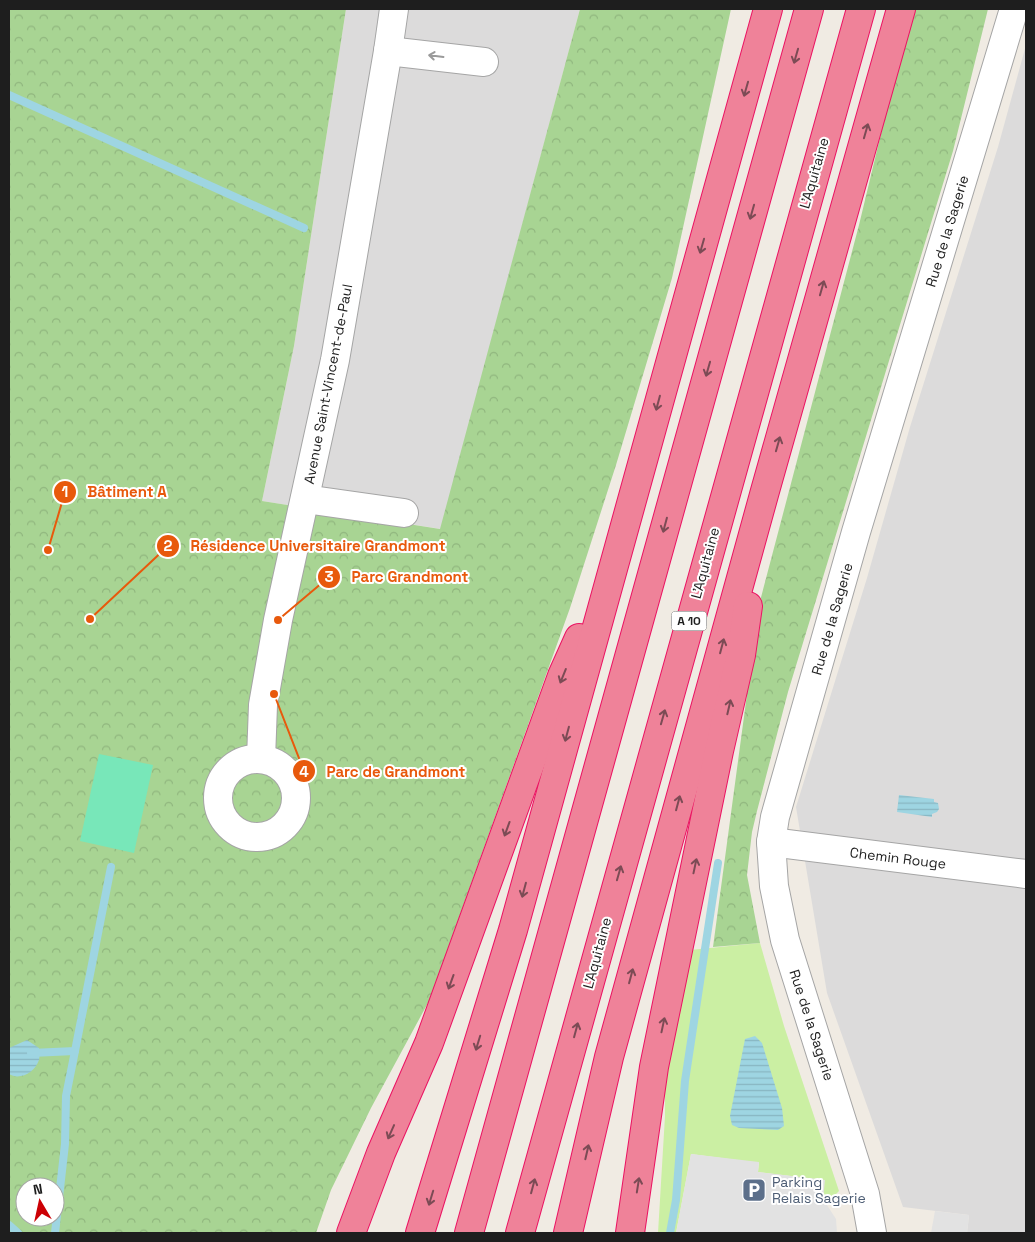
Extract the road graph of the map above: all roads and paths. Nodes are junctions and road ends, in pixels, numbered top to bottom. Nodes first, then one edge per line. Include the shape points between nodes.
1 (394, 9) edge
2 (768, 9) edge
3 (809, 9) edge
4 (861, 9) edge
5 (901, 9) edge
6 (1014, 9) edge
7 (388, 50) junction
8 (484, 62) dead end
9 (764, 491) junction
10 (305, 499) junction
11 (404, 513) dead end
12 (618, 552) junction
13 (261, 759) dead end
14 (771, 842) junction
15 (1026, 874) edge
16 (351, 1233) edge
17 (420, 1233) edge
18 (468, 1233) edge
19 (520, 1233) edge
20 (568, 1233) edge
21 (630, 1233) edge
22 (872, 1233) edge

1 - 7 street, Avenue Saint-Vincent-de-Paul
2 -> 12 highway
3 -> 18 highway
19 -> 4 highway, L'Aquitaine / A 10
9 -> 5 highway
6 - 14 street, Rue de la Sagerie via 856,532 775,817
8 -> 7 street
7 - 10 street, Avenue Saint-Vincent-de-Paul via 335,360
20 -> 9 highway via 609,1057
21 -> 9 highway via 654,1067 741,655
10 - 11 street
10 - 13 street, Avenue Saint-Vincent-de-Paul via 263,705
12 -> 16 highway via 562,676 429,1043 381,1153
12 -> 17 highway via 513,930
14 - 15 street, Chemin Rouge
14 - 22 street, Rue de la Sagerie via 774,886 785,940 865,1194

